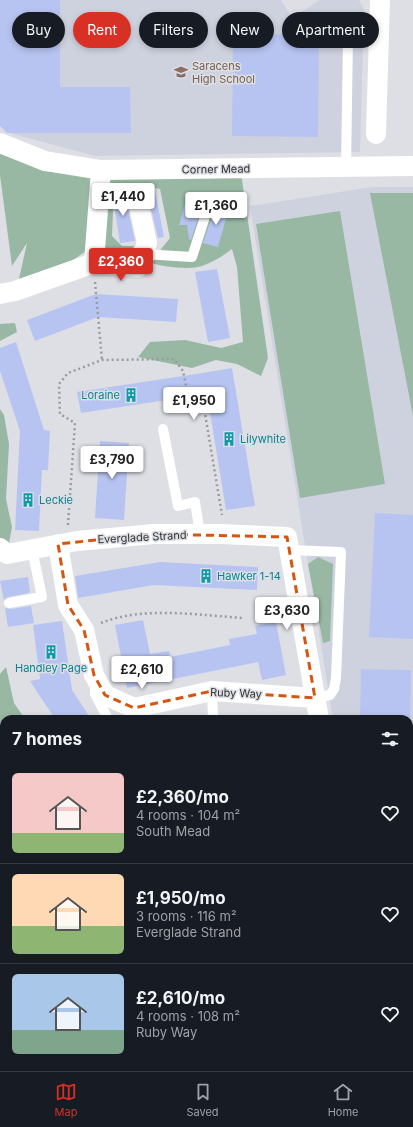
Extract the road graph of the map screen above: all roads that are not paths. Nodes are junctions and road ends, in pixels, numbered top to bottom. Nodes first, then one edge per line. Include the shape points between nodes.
1 (380, 0) edge
2 (348, 48) edge
3 (376, 134) dead end
4 (0, 143) edge
5 (413, 166) edge
6 (346, 167) junction
7 (101, 170) junction
8 (136, 193) dead end
9 (211, 198) dead end
10 (143, 254) junction
11 (94, 263) junction
12 (0, 294) edge
13 (163, 429) dead end
14 (200, 534) junction
15 (62, 544) junction
16 (288, 544) junction
17 (32, 549) junction
18 (2, 554) edge
19 (9, 603) dead end
20 (94, 675) junction
21 (212, 691) junction
22 (315, 698) junction
23 (106, 715) edge
24 (213, 715) edge
25 (318, 715) edge

1 - 3 street
2 - 6 lane
4 - 7 street, Corner Mead via 45,161
5 - 6 street, Corner Mead
6 - 7 street, Corner Mead
7 - 11 street
8 - 10 street via 147,243
9 - 10 lane via 192,257
10 - 11 street via 138,267
11 - 12 street
13 - 14 lane via 178,506 195,502
14 - 15 street, Everglade Strand via 154,534
14 - 16 street, Everglade Strand via 220,534
15 - 17 street, Everglade Strand
15 - 20 street, Ruby Way via 68,605 84,630
16 - 22 street
16 - 22 lane via 341,552 336,678 330,695
17 - 18 street, Everglade Strand
17 - 19 lane via 42,597
20 - 21 street, Ruby Way via 105,695 134,708
20 - 23 lane via 95,694
21 - 22 street, Ruby Way
21 - 24 lane
22 - 25 street

